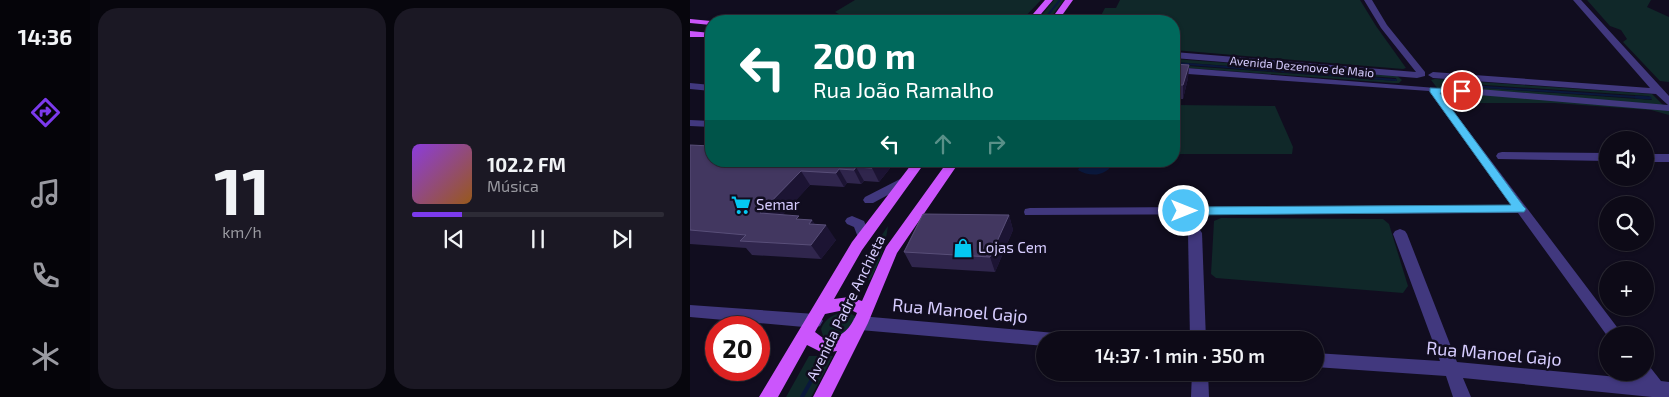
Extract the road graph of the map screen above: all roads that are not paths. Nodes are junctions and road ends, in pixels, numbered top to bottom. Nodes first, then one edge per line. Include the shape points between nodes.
1 (1049, 0) edge
2 (1070, 0) edge
3 (1368, 0) edge
4 (1577, 0) edge
5 (1036, 15) edge
6 (1059, 15) edge
7 (690, 21) edge
8 (705, 24) edge
9 (705, 26) edge
10 (690, 30) edge
11 (694, 34) edge
12 (690, 39) edge
13 (1180, 55) edge
14 (1180, 70) edge
15 (1402, 73) junction
16 (1420, 75) junction
17 (1433, 75) junction
18 (690, 86) edge
19 (705, 87) edge
20 (1408, 88) junction
21 (1435, 90) junction
22 (1657, 90) junction
23 (1669, 102) edge
24 (1669, 108) edge
25 (690, 123) edge
26 (705, 124) edge
27 (1502, 156) dead end
28 (1599, 157) edge
29 (1654, 158) edge
30 (1669, 158) edge
31 (916, 167) edge
32 (950, 167) edge
33 (906, 180) junction
34 (869, 200) dead end
35 (1520, 209) junction
36 (1030, 212) dead end
37 (852, 221) dead end
38 (1195, 233) dead end
39 (1400, 234) dead end
40 (864, 237) junction
41 (690, 311) edge
42 (814, 322) junction
43 (860, 323) junction
44 (1609, 326) edge
45 (1198, 331) edge
46 (1036, 338) edge
47 (1324, 361) edge
48 (1452, 369) junction
49 (1200, 381) edge
50 (1652, 381) edge
51 (1662, 392) edge
52 (768, 397) edge
53 (822, 397) edge
54 (1200, 397) edge
55 (1462, 397) edge

1 - 5 main road
2 - 6 main road
3 - 16 street
4 - 22 street
7 - 8 main road
9 - 10 main road
11 - 12 street
13 - 15 street, Avenida Dezenove de Maio
14 - 20 street, Avenida Dezenove de Maio
15 - 16 street, Avenida Dezenove de Maio
15 - 20 street
16 - 17 street, Avenida Dezenove de Maio
16 - 21 street via 1415,82
17 - 21 street via 1447,85
17 - 22 street, Avenida Dezenove de Maio
18 - 19 street
20 - 21 street, Avenida Dezenove de Maio
21 - 24 street, Avenida Dezenove de Maio
21 - 35 street
22 - 23 street
25 - 26 street
27 - 28 street
29 - 30 street
31 - 33 main road, Avenida Padre Anchieta
32 - 43 main road, Avenida Padre Anchieta via 890,252
33 - 34 street
33 - 40 main road, Avenida Padre Anchieta
35 - 36 street
35 - 44 street
37 - 40 street via 859,224
38 - 45 street
39 - 48 street
40 - 42 main road, Avenida Padre Anchieta
41 - 42 street
42 - 43 main road via 840,304 851,303 858,305
42 - 43 main road via 813,342 823,346 840,343
42 - 52 main road, Avenida Padre Anchieta
43 - 46 street, Rua Manoel Gajo
43 - 53 main road, Avenida Padre Anchieta
47 - 48 street, Rua Manoel Gajo
48 - 51 street, Rua Manoel Gajo
48 - 55 street
49 - 54 street
50 - 51 street

